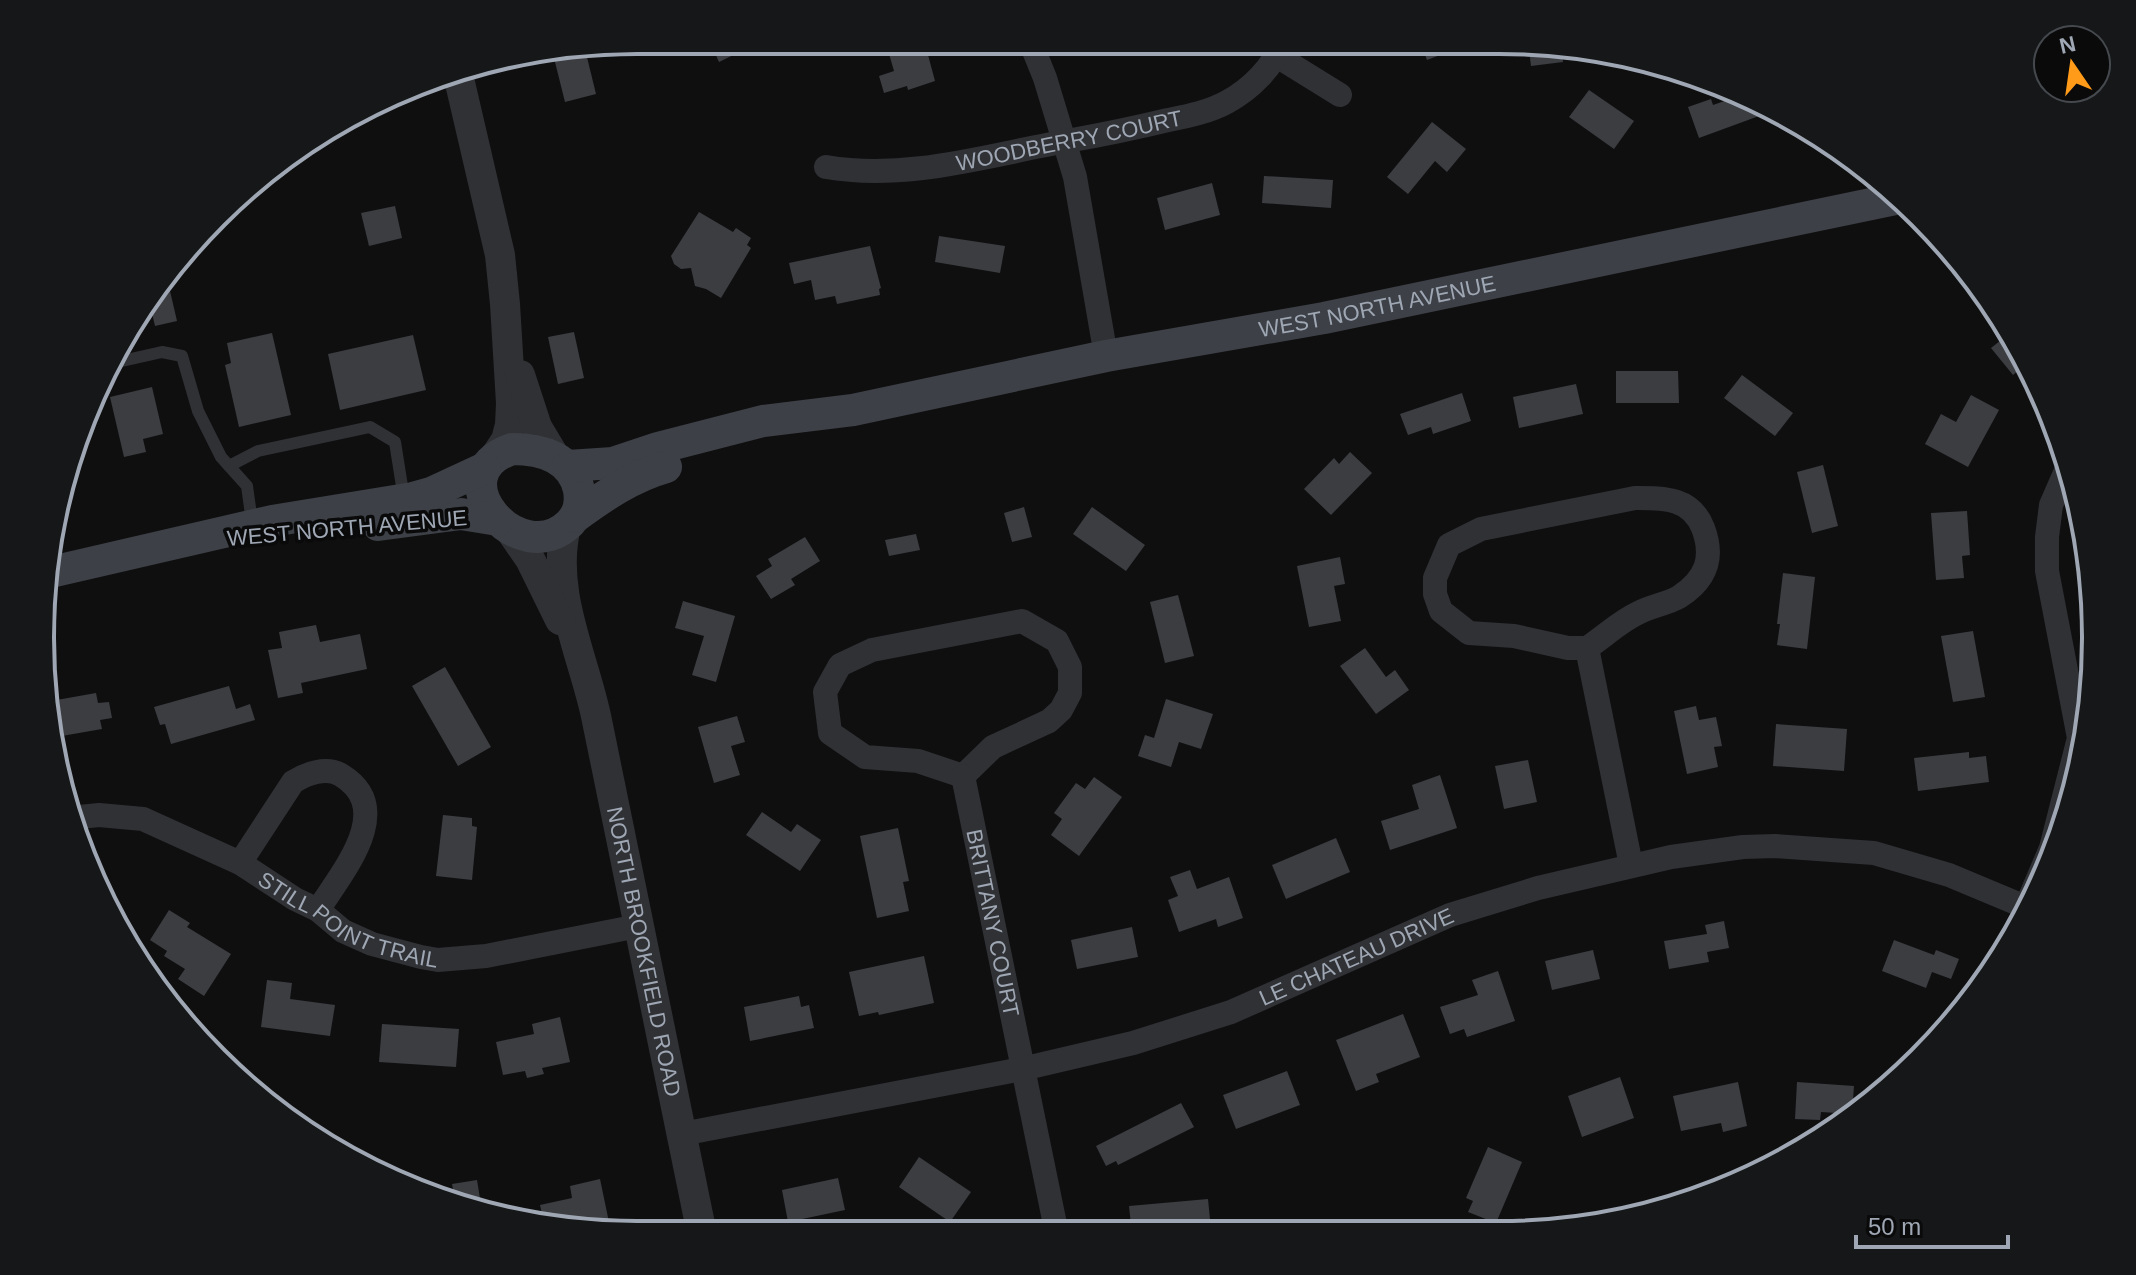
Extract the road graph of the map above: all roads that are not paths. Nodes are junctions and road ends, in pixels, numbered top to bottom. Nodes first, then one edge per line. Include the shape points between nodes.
1 (1035, 54) edge
2 (1276, 54) edge
3 (1287, 54) edge
4 (460, 82) edge
5 (1340, 95) dead end
6 (1065, 141) junction
7 (826, 167) dead end
8 (1885, 201) edge
9 (508, 332) junction
10 (1106, 356) junction
11 (124, 361) edge
12 (853, 410) junction
13 (490, 461) junction
14 (562, 462) junction
15 (229, 466) junction
16 (2061, 482) edge
17 (404, 500) junction
18 (571, 522) junction
19 (253, 525) junction
20 (504, 525) junction
21 (195, 540) junction
22 (58, 570) edge
23 (1587, 648) junction
24 (584, 668) junction
25 (2077, 710) edge
26 (963, 776) junction
27 (82, 817) edge
28 (240, 863) junction
29 (1631, 865) junction
30 (2018, 904) edge
31 (318, 910) junction
32 (638, 926) junction
33 (1022, 1069) junction
34 (682, 1134) junction
35 (699, 1221) edge
36 (1054, 1221) edge

1 - 6 street
2 - 6 street, WOODBERRY COURT via 1250,87 1225,104
3 - 5 street
4 - 9 street via 500,255
6 - 7 street, WOODBERRY COURT via 895,171
6 - 10 street
8 - 10 main road, WEST NORTH AVENUE via 1324,318
9 - 13 street via 510,425
9 - 14 street via 529,407 544,442
10 - 12 main road, WEST NORTH AVENUE
11 - 15 lane via 162,352 182,356 198,411
12 - 14 main road, WEST NORTH AVENUE via 763,421 613,463
12 - 18 main road, WEST NORTH AVENUE via 644,474
13 - 14 main road via 523,449
13 - 17 main road, WEST NORTH AVENUE via 431,493
13 - 20 main road via 481,487 490,512
14 - 18 main road via 578,485 580,500
15 - 17 lane via 258,451 370,427 395,442
15 - 19 lane via 247,486
16 - 25 street via 2051,505 2047,571
17 - 19 main road, WEST NORTH AVENUE
18 - 20 main road via 535,537
18 - 24 street, NORTH BROOKFIELD ROAD via 561,564
19 - 21 main road, WEST NORTH AVENUE
20 - 21 main road, WEST NORTH AVENUE via 461,514 342,530
20 - 24 street, NORTH BROOKFIELD ROAD via 530,559
21 - 22 main road, WEST NORTH AVENUE
23 - 23 street via 1617,624 1679,597 1702,575 1709,544 1690,507 1668,498 1635,498 1481,529 1449,545 1435,578 1435,594 1441,611 1469,633
23 - 29 street
24 - 32 street, NORTH BROOKFIELD ROAD
26 - 26 street via 993,747 1049,721 1070,693 1070,667 1057,641 1022,621 872,650 840,665 825,692 830,733 865,757 918,761
26 - 33 street, BRITTANY COURT
27 - 28 street, STILL POINT TRAIL via 143,819
28 - 31 street, STILL POINT TRAIL
28 - 31 street via 293,782 304,775 336,772 362,794 367,812 360,843
29 - 30 street, LE CHATEAU DRIVE via 1743,847 1821,847 1874,853 1949,875
29 - 33 street, LE CHATEAU DRIVE via 1450,915 1231,1012 1133,1043
31 - 32 street, STILL POINT TRAIL via 343,931 372,944 438,960 486,956
32 - 34 street, NORTH BROOKFIELD ROAD
33 - 34 street, LE CHATEAU DRIVE
33 - 36 street, BRITTANY COURT
34 - 35 street, NORTH BROOKFIELD ROAD

